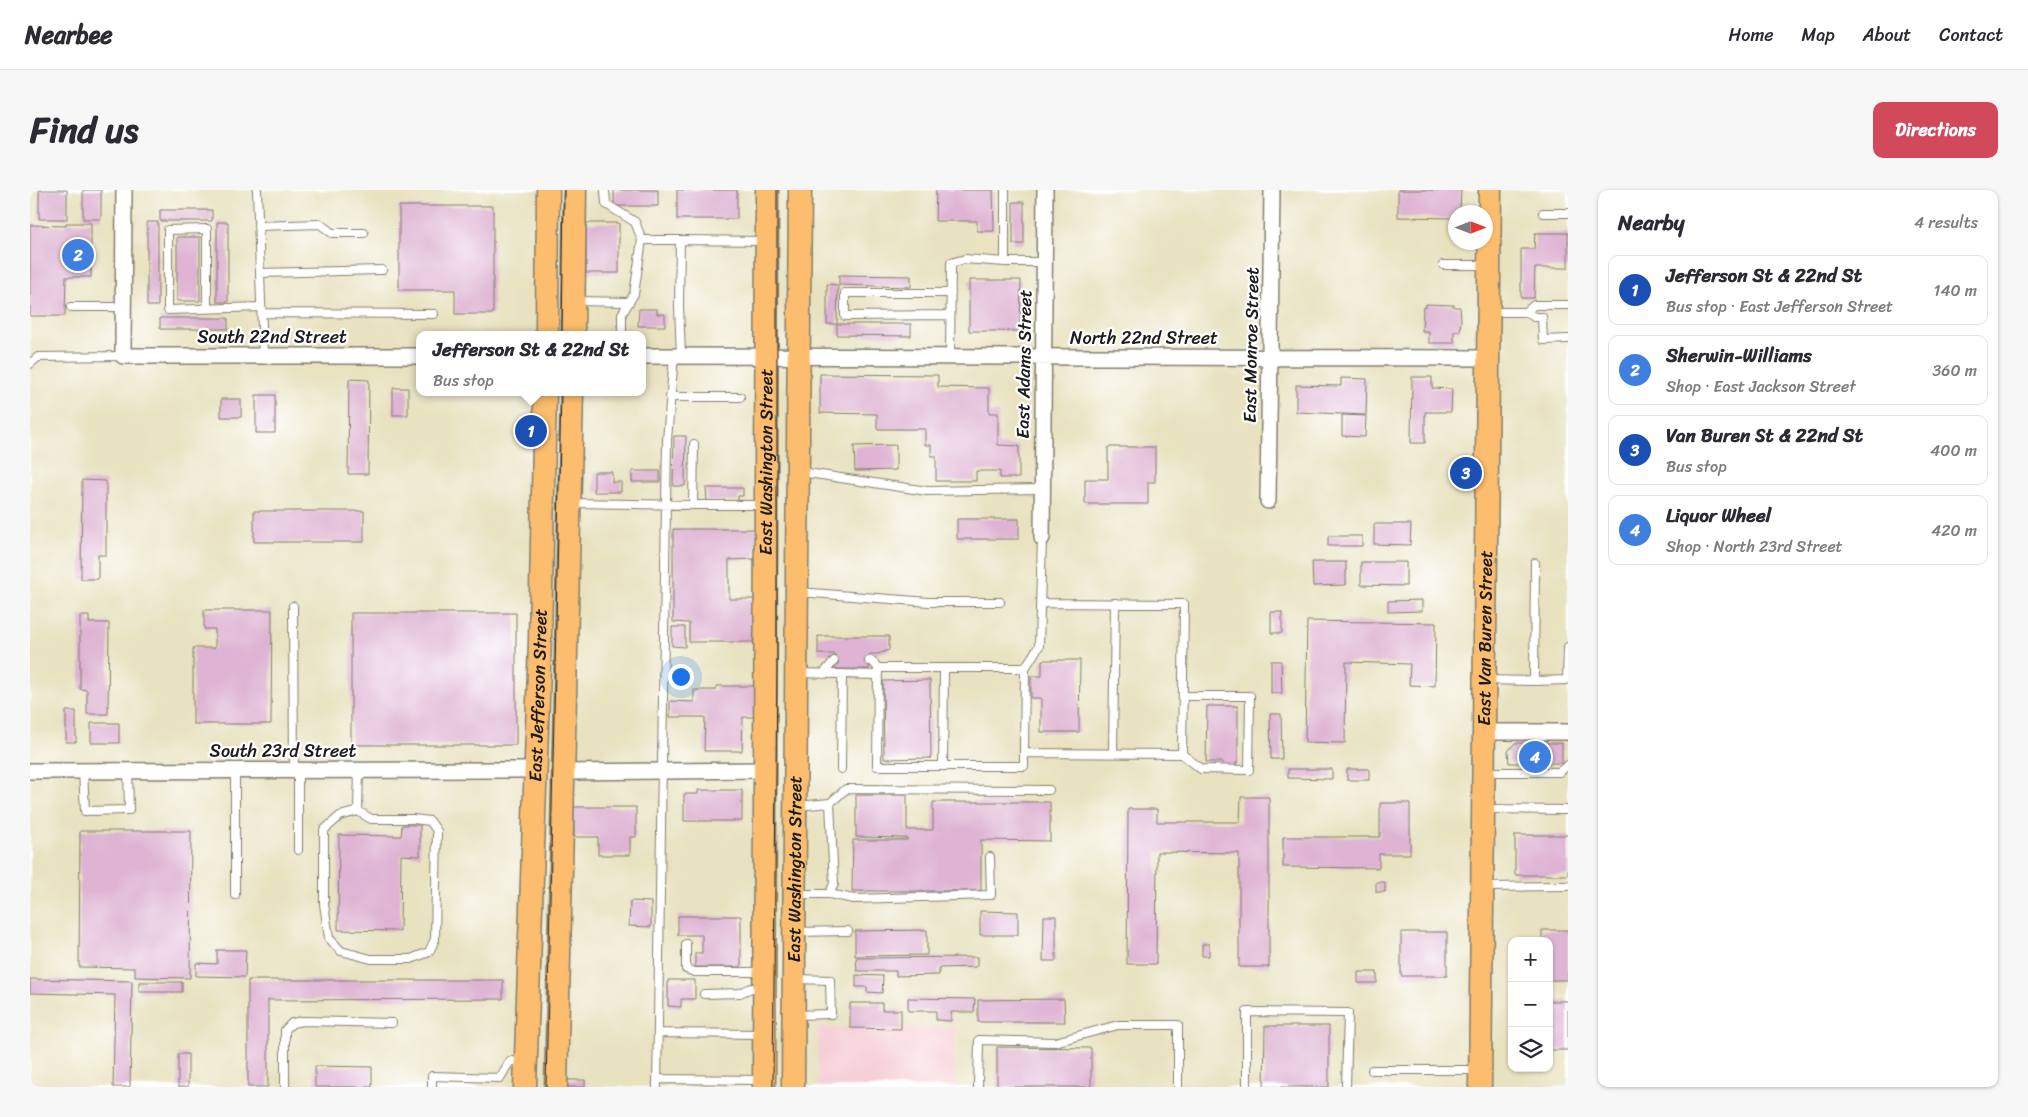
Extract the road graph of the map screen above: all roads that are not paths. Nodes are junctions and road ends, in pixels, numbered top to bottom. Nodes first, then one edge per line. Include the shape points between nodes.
1 (124, 190) edge
2 (257, 190) edge
3 (548, 190) edge
4 (575, 190) edge
5 (605, 190) edge
6 (767, 190) edge
7 (800, 190) edge
8 (1005, 190) edge
9 (1045, 190) edge
10 (1272, 190) edge
11 (1490, 190) edge
12 (1543, 213) dead end
13 (1568, 213) edge
14 (258, 226) junction
15 (364, 233) dead end
16 (642, 240) junction
17 (680, 240) junction
18 (767, 241) junction
19 (1005, 262) junction
20 (1044, 262) junction
21 (1489, 264) junction
22 (1443, 266) dead end
23 (382, 270) dead end
24 (260, 272) junction
25 (951, 293) junction
26 (573, 301) junction
27 (629, 302) junction
28 (1568, 305) edge
29 (71, 307) dead end
30 (123, 307) junction
31 (207, 308) junction
32 (261, 310) junction
33 (1489, 312) junction
34 (1526, 312) junction
35 (434, 314) dead end
36 (950, 315) junction
37 (547, 331) edge
38 (573, 331) edge
39 (622, 331) edge
40 (1568, 340) edge
41 (123, 356) junction
42 (263, 356) junction
43 (416, 356) edge
44 (646, 356) edge
45 (678, 356) junction
46 (767, 356) junction
47 (800, 356) junction
48 (950, 357) junction
49 (1043, 357) junction
50 (1270, 357) junction
51 (1488, 358) junction
52 (30, 364) edge
53 (545, 396) edge
54 (572, 396) edge
55 (670, 397) junction
56 (740, 397) dead end
57 (694, 444) dead end
58 (799, 472) junction
59 (1042, 488) junction
60 (1268, 501) dead end
61 (570, 503) junction
62 (666, 505) junction
63 (693, 505) junction
64 (766, 505) junction
65 (1042, 538) joint
66 (1535, 563) dead end
67 (797, 592) junction
68 (1000, 602) dead end
69 (1040, 603) junction
70 (1115, 603) junction
71 (293, 606) dead end
72 (1568, 647) edge
73 (834, 661) dead end
74 (869, 661) dead end
75 (944, 668) junction
76 (1025, 668) junction
77 (878, 671) junction
78 (796, 673) junction
79 (823, 674) junction
80 (842, 674) junction
81 (1484, 680) junction
82 (1567, 680) edge
83 (1534, 681) junction
84 (1183, 696) junction
85 (1483, 732) junction
86 (1568, 732) edge
87 (765, 734) junction
88 (1024, 753) junction
89 (1113, 753) junction
90 (1182, 754) junction
91 (1568, 765) edge
92 (943, 766) junction
93 (841, 769) dead end
94 (128, 770) junction
95 (235, 770) junction
96 (296, 770) junction
97 (359, 770) junction
98 (536, 770) junction
99 (765, 770) junction
100 (30, 771) edge
101 (83, 771) junction
102 (564, 772) junction
103 (662, 772) junction
104 (1482, 772) junction
105 (1049, 790) dead end
106 (830, 804) junction
107 (796, 806) junction
108 (1482, 809) junction
109 (1568, 810) edge
110 (358, 811) junction
111 (562, 838) junction
112 (298, 850) dead end
113 (990, 857) dead end
114 (1568, 886) edge
115 (1482, 887) junction
116 (795, 894) junction
117 (829, 894) junction
118 (235, 895) dead end
119 (848, 931) dead end
120 (795, 932) junction
121 (686, 944) dead end
122 (765, 980) junction
123 (794, 980) junction
124 (704, 994) dead end
125 (528, 998) junction
126 (794, 1015) junction
127 (392, 1023) dead end
128 (658, 1033) junction
129 (764, 1034) junction
130 (526, 1062) junction
131 (1372, 1070) dead end
132 (500, 1078) junction
133 (1480, 1078) edge
134 (657, 1083) edge
135 (764, 1083) edge
136 (285, 1087) edge
137 (432, 1087) edge
138 (500, 1087) edge
139 (525, 1087) edge
140 (556, 1087) edge
141 (793, 1087) edge
142 (978, 1087) edge
143 (1178, 1087) edge
144 (1247, 1087) edge
145 (1346, 1087) edge

1 - 30 street
2 - 14 lane
3 - 37 main road
4 - 26 main road
5 - 16 lane via 606,204 635,222
6 - 18 main road, East Washington Street
7 - 47 main road, East Washington Street
8 - 19 lane
9 - 20 street, East Adams Street
10 - 50 street, East Monroe Street
11 - 21 main road, East Van Buren Street
12 - 13 lane
14 - 15 lane via 320,224 332,233
14 - 24 lane
16 - 17 lane
16 - 27 lane via 634,294
17 - 18 lane
17 - 45 lane
18 - 46 main road, East Washington Street
19 - 20 lane
19 - 25 lane via 965,259 951,263
20 - 49 street, East Adams Street
21 - 22 lane
21 - 33 main road, East Van Buren Street
23 - 24 lane
24 - 32 lane
25 - 36 lane
25 - 36 lane via 845,293 845,316
26 - 27 lane
26 - 38 main road
27 - 39 lane via 622,314
28 - 34 lane via 1534,305
29 - 30 lane
30 - 41 street
31 - 31 lane via 168,310 168,230 207,229
31 - 32 lane
32 - 35 lane
32 - 42 lane
33 - 34 lane
33 - 51 main road, East Van Buren Street
34 - 40 lane via 1542,317 1543,340
36 - 48 lane
41 - 42 street, South 22nd Street
41 - 52 lane via 38,357
42 - 43 street, South 22nd Street
44 - 45 street
45 - 46 street
45 - 55 lane
46 - 47 street
46 - 64 main road, East Washington Street
47 - 48 street, North 22nd Street
47 - 58 main road, East Washington Street
48 - 49 street, North 22nd Street
49 - 50 street, North 22nd Street
49 - 59 street, East Adams Street
50 - 51 street, North 22nd Street
50 - 60 street, East Monroe Street
51 - 81 main road, East Van Buren Street
53 - 98 main road, East Jefferson Street
54 - 61 main road, East Jefferson Street
55 - 56 lane
55 - 62 lane
57 - 63 lane
58 - 59 lane via 927,491
58 - 67 main road, East Washington Street
59 - 65 street, East Adams Street
61 - 62 lane
61 - 102 main road, East Jefferson Street
62 - 63 lane
62 - 103 lane
63 - 64 lane
64 - 87 main road, East Washington Street
65 - 69 lane
66 - 83 lane
67 - 68 lane via 929,602
67 - 78 main road, East Washington Street
67 - 87 main road, East Washington Street via 777,669
69 - 70 lane
69 - 76 lane via 1039,646
70 - 84 lane via 1184,604
70 - 89 lane
71 - 96 lane
72 - 82 lane
73 - 79 lane
74 - 77 lane
75 - 76 lane
75 - 77 lane
75 - 92 lane
76 - 88 lane
77 - 80 lane
77 - 92 lane via 877,766
78 - 79 lane
78 - 107 main road, East Washington Street
79 - 80 lane
80 - 93 lane
81 - 83 lane
81 - 85 main road, East Van Buren Street
82 - 83 lane
84 - 90 lane
84 - 90 lane via 1250,696 1249,770 1201,769
85 - 86 street
85 - 104 main road, East Van Buren Street
87 - 99 main road, East Washington Street
88 - 89 lane
88 - 92 lane via 1024,766
89 - 90 lane
91 - 104 lane via 1559,772
94 - 95 street, South 23rd Street
94 - 101 street, South 23rd Street
94 - 101 lane via 129,810 85,811
95 - 96 street, South 23rd Street
95 - 118 lane
96 - 97 street, South 23rd Street
96 - 112 lane
97 - 98 street, South 23rd Street
97 - 110 lane
98 - 125 main road, East Jefferson Street
99 - 103 street
99 - 122 main road, East Washington Street
100 - 101 street, South 23rd Street
102 - 103 street
102 - 111 main road, East Jefferson Street
103 - 128 lane
104 - 108 main road, East Van Buren Street
105 - 106 lane via 846,789
106 - 107 lane
106 - 117 lane via 834,884
107 - 116 main road, East Washington Street
108 - 109 lane
108 - 115 main road, East Van Buren Street
110 - 110 lane via 371,819 430,821 437,831 434,939 429,952 411,959 371,959 341,951 328,938 324,904 324,830 340,816
111 - 125 main road, East Jefferson Street
111 - 140 main road, East Jefferson Street
113 - 117 lane via 991,895 854,899
114 - 115 lane
115 - 133 main road, East Van Buren Street
116 - 117 lane
116 - 120 main road, East Washington Street
119 - 120 lane
120 - 123 main road, East Washington Street
121 - 122 lane via 686,969
122 - 124 lane via 740,993
122 - 129 main road, East Washington Street
123 - 126 main road, East Washington Street
123 - 126 lane via 830,980 831,1014
125 - 130 main road, East Jefferson Street
126 - 141 main road, East Washington Street
127 - 136 lane via 292,1023 285,1030
128 - 129 lane
128 - 134 lane
129 - 135 main road, East Washington Street
130 - 132 lane via 510,1061
130 - 139 main road, East Jefferson Street
131 - 133 lane
132 - 137 lane via 432,1076
132 - 138 lane
134 - 135 lane
142 - 143 lane via 979,1040 1055,1042 1118,1025 1178,1025
144 - 145 lane via 1248,1012 1348,1013

